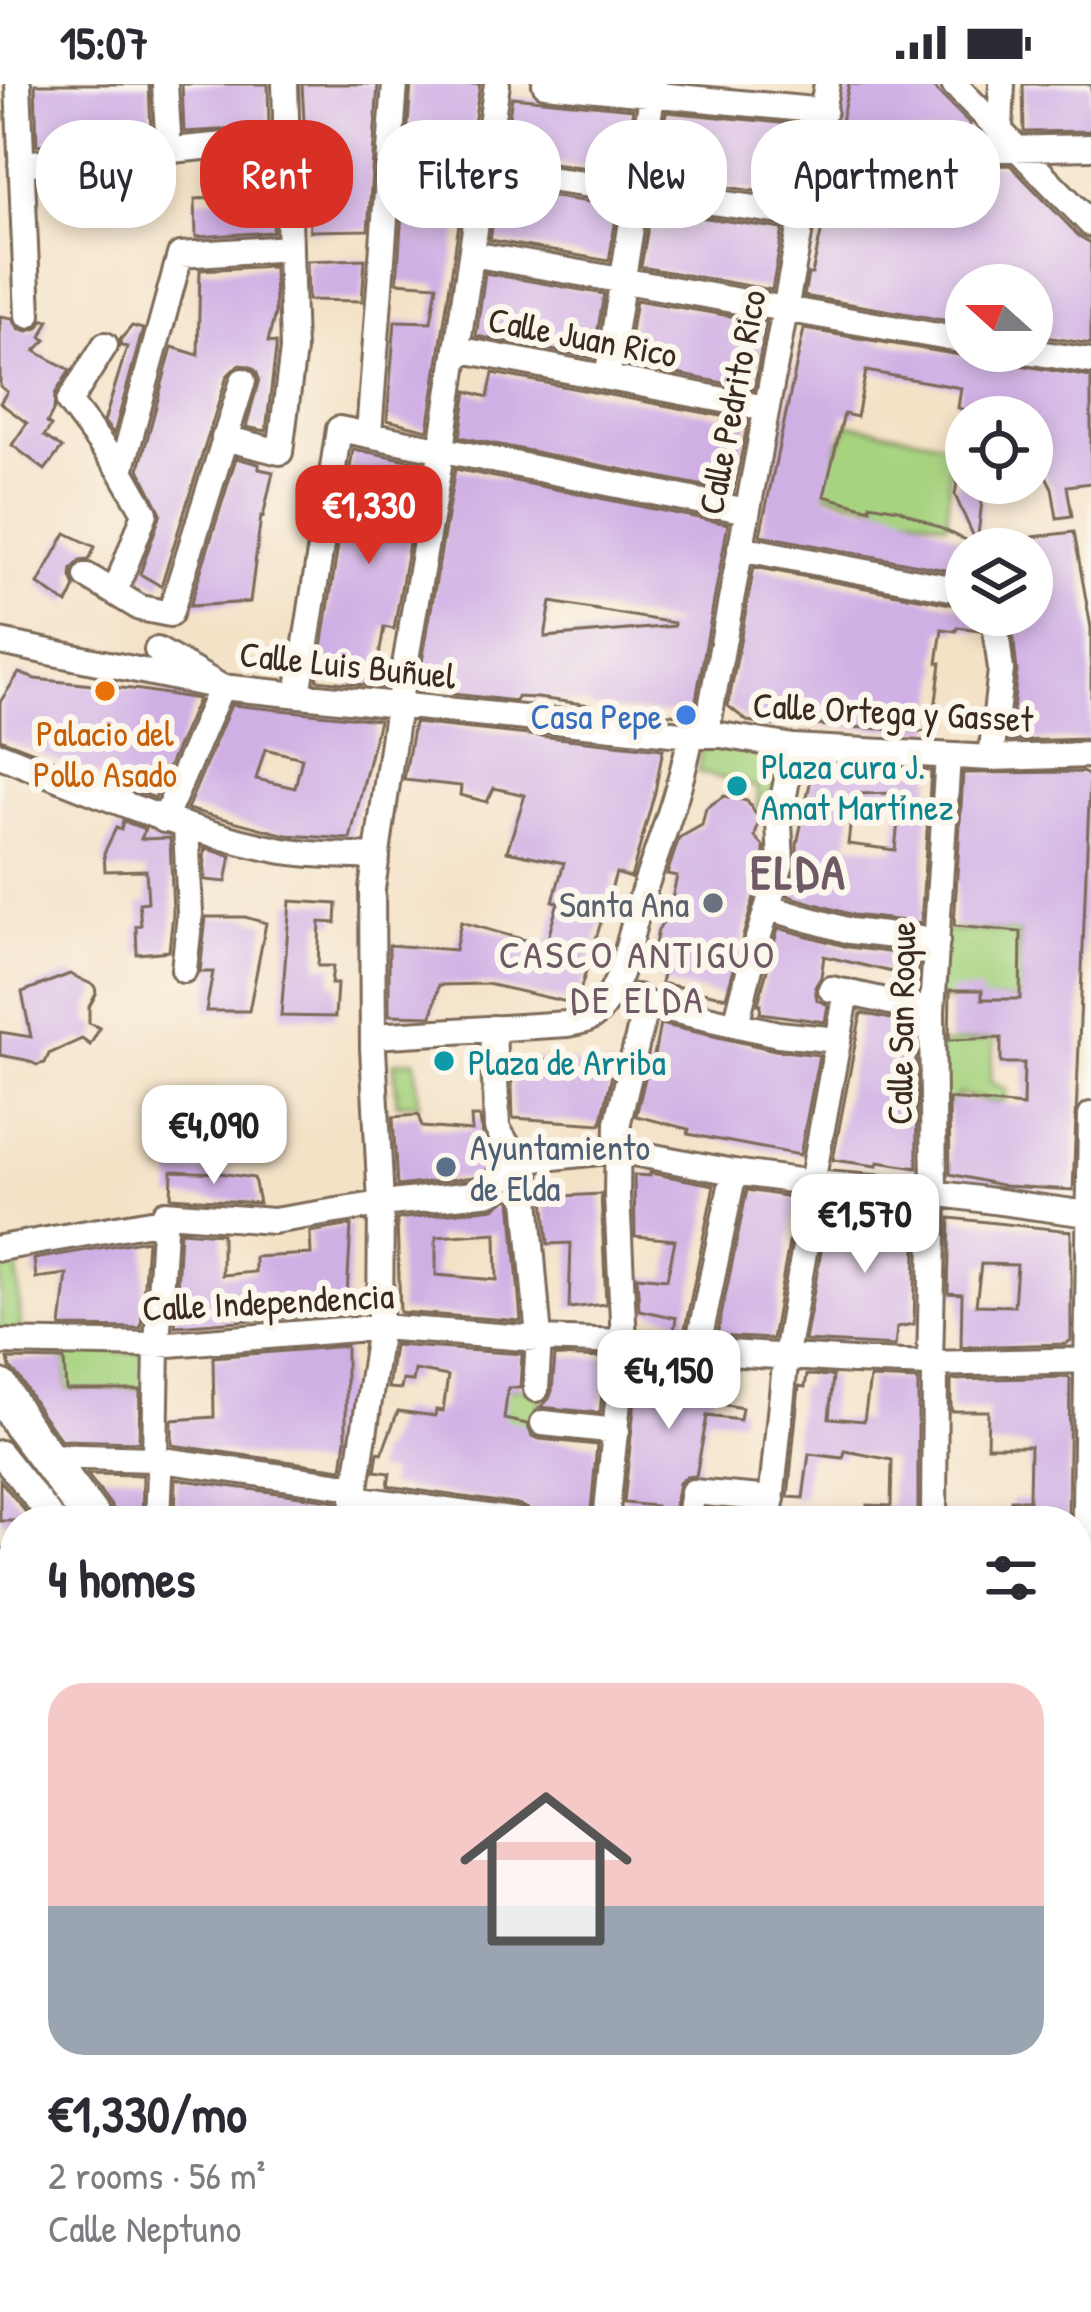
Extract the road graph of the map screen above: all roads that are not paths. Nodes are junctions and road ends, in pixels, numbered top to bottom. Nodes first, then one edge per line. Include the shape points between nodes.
1 (18, 84) edge
2 (165, 84) edge
3 (285, 84) edge
4 (395, 84) edge
5 (497, 84) edge
6 (545, 84) edge
7 (827, 84) edge
8 (998, 84) edge
9 (653, 89) edge
10 (963, 93) edge
11 (824, 112) junction
12 (167, 120) edge
13 (286, 120) edge
14 (492, 120) edge
15 (648, 120) edge
16 (822, 120) edge
17 (991, 120) edge
18 (1000, 120) edge
19 (1000, 129) edge
20 (1091, 147) edge
21 (1000, 149) edge
22 (1020, 149) junction
23 (36, 163) edge
24 (21, 164) junction
25 (1091, 224) edge
26 (289, 228) edge
27 (476, 228) edge
28 (632, 228) edge
29 (801, 228) edge
30 (290, 248) junction
31 (472, 254) junction
32 (624, 280) junction
33 (785, 311) junction
34 (28, 315) dead end
35 (945, 338) edge
36 (105, 345) dead end
37 (458, 349) junction
38 (1053, 355) edge
39 (1091, 361) edge
40 (608, 377) junction
41 (243, 381) dead end
42 (766, 408) junction
43 (369, 434) junction
44 (224, 438) junction
45 (442, 448) junction
46 (121, 471) junction
47 (747, 512) junction
48 (740, 548) junction
49 (87, 576) dead end
50 (945, 586) edge
51 (115, 592) junction
52 (997, 636) edge
53 (0, 642) edge
54 (157, 650) dead end
55 (221, 687) junction
56 (298, 695) junction
57 (398, 706) junction
58 (698, 735) junction
59 (793, 747) junction
60 (0, 754) edge
61 (1091, 755) edge
62 (948, 756) junction
63 (991, 758) junction
64 (175, 823) junction
65 (377, 857) junction
66 (769, 908) junction
67 (937, 941) junction
68 (184, 970) dead end
69 (620, 978) junction
70 (646, 1004) junction
71 (932, 1011) junction
72 (736, 1024) junction
73 (494, 1028) junction
74 (373, 1036) junction
75 (838, 1040) junction
76 (1091, 1115) edge
77 (617, 1150) junction
78 (522, 1161) junction
79 (734, 1172) junction
80 (814, 1184) junction
81 (934, 1193) junction
82 (381, 1204) junction
83 (1088, 1214) edge
84 (164, 1217) junction
85 (0, 1249) edge
86 (380, 1328) junction
87 (539, 1340) junction
88 (0, 1342) edge
89 (625, 1342) junction
90 (157, 1345) junction
91 (697, 1351) junction
92 (787, 1355) junction
93 (1090, 1360) edge
94 (933, 1364) junction
95 (0, 1388) edge
96 (536, 1389) dead end
97 (543, 1423) dead end
98 (617, 1431) junction
99 (0, 1454) edge
100 (45, 1456) junction
101 (155, 1459) junction
102 (353, 1502) edge
103 (42, 1506) edge
104 (83, 1506) edge
105 (159, 1506) edge
106 (388, 1506) edge
107 (608, 1506) edge
108 (691, 1506) edge
109 (753, 1506) edge
110 (770, 1506) edge
111 (934, 1506) edge
112 (1086, 1506) edge

1 - 24 street
2 - 12 street
3 - 13 street
4 - 43 street
5 - 14 street
6 - 9 street
7 - 11 street, Calle Pedrito Rico
8 - 10 street
8 - 18 street
9 - 11 street
9 - 15 street
10 - 17 street
11 - 16 street, Calle Pedrito Rico
19 - 22 street
20 - 22 street
21 - 22 street
22 - 25 street
23 - 24 street
24 - 34 street
26 - 30 street
27 - 31 street
28 - 32 street
29 - 33 street, Calle Pedrito Rico
30 - 44 street via 293,350 280,452
30 - 46 street via 180,255
31 - 32 street
31 - 37 street
32 - 33 street
32 - 40 street
33 - 35 street
33 - 42 street, Calle Pedrito Rico
36 - 46 street via 69,402
37 - 40 street, Calle Juan Rico
37 - 45 street
38 - 39 street
40 - 42 street, Calle Juan Rico
41 - 44 street
42 - 47 street, Calle Pedrito Rico
43 - 45 street
43 - 56 street via 339,429
44 - 51 street via 170,614
45 - 47 street
45 - 57 street
46 - 51 street via 145,513
47 - 48 street, Calle Pedrito Rico
48 - 50 street
48 - 58 street, Calle Pedrito Rico
49 - 51 street
52 - 63 street
53 - 55 street, Calle Luis Buñuel
54 - 55 street
55 - 56 street, Calle Luis Buñuel
55 - 64 street
56 - 57 street, Calle Luis Buñuel
57 - 58 street, Calle Luis Buñuel
57 - 65 street
58 - 59 street, Calle Ortega y Gasset
58 - 69 street, Calle Pedrito Rico
59 - 62 street, Calle Ortega y Gasset
59 - 66 street
60 - 64 street
61 - 63 street, Calle Ortega y Gasset
62 - 63 street, Calle Ortega y Gasset
62 - 67 street, Calle San Roque
64 - 65 street via 289,852
64 - 68 street via 190,914
65 - 74 street
66 - 67 street via 850,931
66 - 72 street
67 - 71 street, Calle San Roque
69 - 70 street
69 - 73 street via 583,1022
70 - 72 street
70 - 77 street
71 - 75 street via 839,991
71 - 81 street, Calle San Roque
72 - 75 street
73 - 74 street
73 - 78 street via 497,1128
74 - 82 street
75 - 80 street
76 - 83 street
77 - 78 street
77 - 79 street
77 - 89 street
78 - 82 street via 492,1192
78 - 87 street
79 - 80 street
79 - 91 street
80 - 81 street
80 - 92 street
81 - 83 street
81 - 94 street, Calle San Roque
82 - 84 street via 273,1221
82 - 86 street
83 - 93 street
84 - 85 street
84 - 90 street
86 - 87 street, Calle Independencia
86 - 90 street, Calle Independencia
86 - 102 street
87 - 89 street, Calle Independencia
87 - 96 street
88 - 90 street, Calle Independencia
89 - 91 street, Calle Independencia
89 - 98 street
90 - 101 street
91 - 92 street, Calle Independencia
92 - 94 street, Calle Independencia
92 - 110 street
93 - 94 street, Calle Independencia
93 - 112 street
94 - 111 street, Calle San Roque
95 - 100 street
97 - 98 street
98 - 107 street
99 - 103 street
100 - 101 street
100 - 104 street
101 - 102 street
101 - 105 street
102 - 106 street
108 - 109 street via 693,1492

